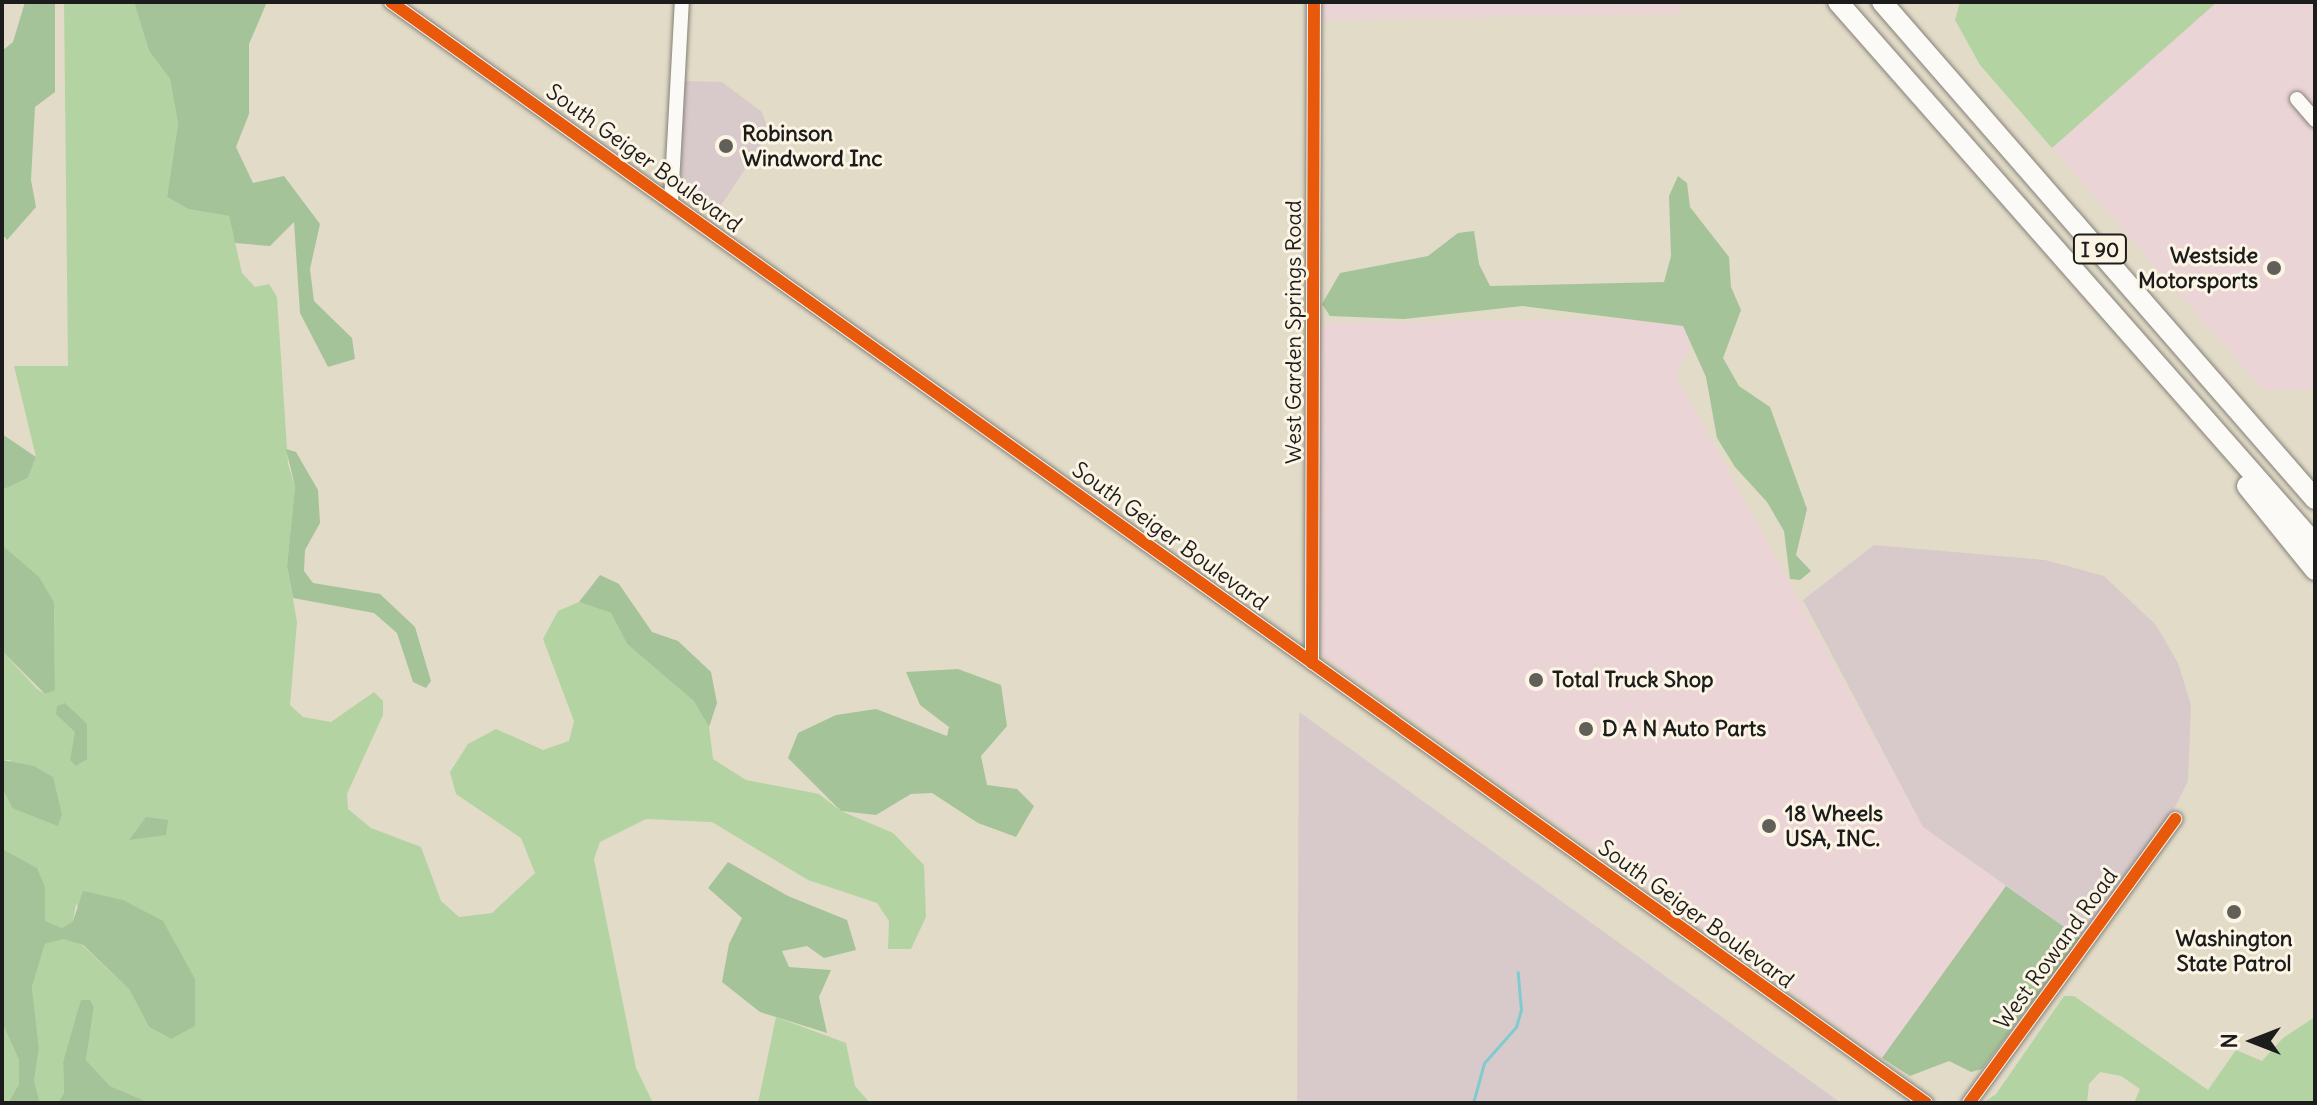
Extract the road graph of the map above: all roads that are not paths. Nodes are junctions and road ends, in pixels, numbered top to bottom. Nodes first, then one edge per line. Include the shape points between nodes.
1 (391, 2) edge
2 (682, 2) edge
3 (1314, 2) edge
4 (1838, 2) edge
5 (1882, 2) edge
6 (2297, 99) dead end
7 (2315, 120) edge
8 (671, 202) junction
9 (2192, 402) junction
10 (2315, 499) edge
11 (2315, 544) edge
12 (2315, 570) edge
13 (1312, 663) junction
14 (2175, 819) dead end
15 (1926, 1103) edge
16 (1969, 1103) edge

1 - 8 street, South Geiger Boulevard
2 - 8 street
3 - 13 street, West Garden Springs Road
4 - 9 highway, I 90
5 - 10 highway, I 90
6 - 7 street
8 - 13 street, South Geiger Boulevard
9 - 11 highway, I 90
9 - 12 highway via 2241,478
13 - 15 street, South Geiger Boulevard
14 - 16 street, West Rowand Road

